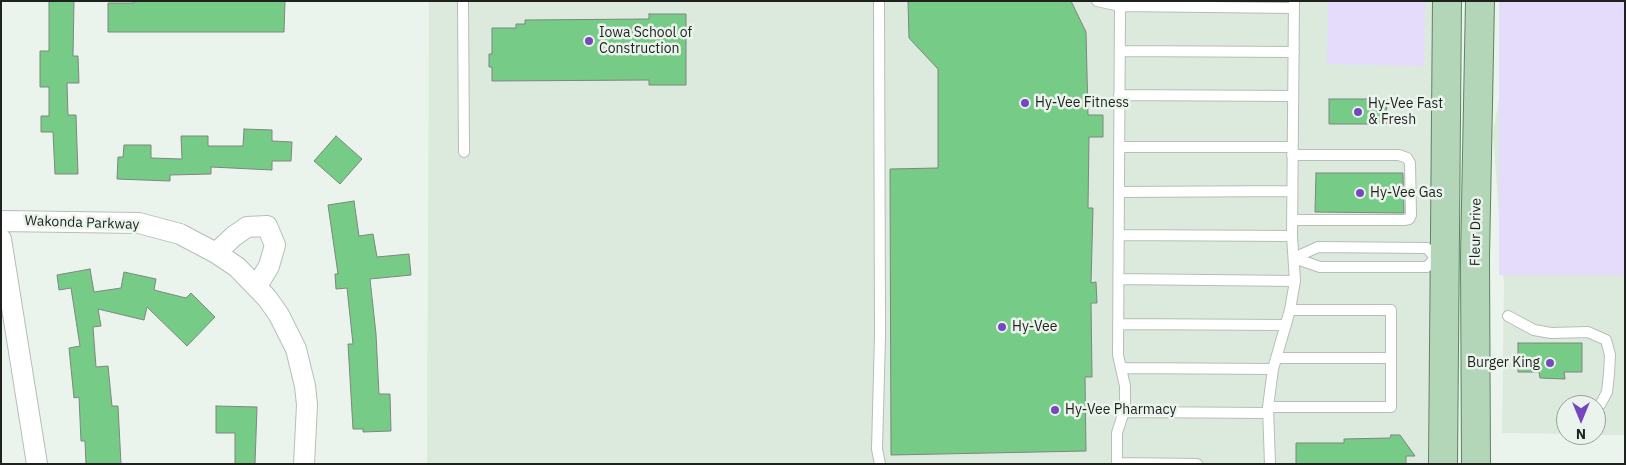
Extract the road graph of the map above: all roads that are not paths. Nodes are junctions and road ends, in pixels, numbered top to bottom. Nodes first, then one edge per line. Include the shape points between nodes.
1 (463, 1) edge
2 (879, 1) edge
3 (1097, 1) edge
4 (1447, 1) edge
5 (1480, 1) edge
6 (1120, 4) edge
7 (1294, 4) edge
8 (1120, 51) junction
9 (1294, 52) junction
10 (1119, 95) junction
11 (1293, 96) junction
12 (1119, 147) junction
13 (1292, 151) junction
14 (464, 152) dead end
15 (1292, 191) junction
16 (1119, 192) junction
17 (1292, 220) junction
18 (1, 221) edge
19 (1119, 235) junction
20 (1292, 236) junction
21 (1, 240) edge
22 (216, 253) junction
23 (1294, 258) junction
24 (1455, 258) junction
25 (1119, 280) junction
26 (1295, 281) junction
27 (257, 286) junction
28 (1290, 310) junction
29 (1508, 316) dead end
30 (1118, 324) junction
31 (1286, 325) junction
32 (1276, 358) junction
33 (1391, 358) junction
34 (1121, 368) junction
35 (1273, 369) junction
36 (1605, 395) edge
37 (1268, 410) junction
38 (1124, 412) junction
39 (1117, 463) edge
40 (37, 464) edge
41 (304, 464) edge
42 (880, 464) edge
43 (1197, 464) edge
44 (1270, 464) edge
45 (1444, 464) edge
46 (1476, 464) edge

1 - 14 lane
2 - 42 lane
3 - 6 lane
4 - 24 main road, Fleur Drive
5 - 24 main road, Fleur Drive
6 - 7 lane
6 - 8 lane
7 - 9 lane
8 - 9 lane
8 - 10 lane
9 - 11 lane
10 - 11 lane
10 - 12 lane
11 - 13 lane
12 - 13 lane
12 - 16 lane
13 - 15 lane
13 - 17 lane via 1399,155 1407,158 1410,163 1411,214 1404,220
15 - 16 lane
15 - 17 lane
16 - 19 lane
17 - 20 lane
18 - 22 street, Wakonda Parkway via 139,223 180,234
19 - 20 lane
19 - 25 lane
20 - 23 lane
21 - 40 street
22 - 27 street, Wakonda Parkway
22 - 27 street via 247,227 266,226 274,245 269,266
23 - 24 lane via 1320,267 1427,267
23 - 24 lane via 1318,247 1427,248
23 - 26 lane
24 - 45 main road, Fleur Drive
24 - 46 main road, Fleur Drive
25 - 26 lane
25 - 30 lane
26 - 28 lane
27 - 41 street, Wakonda Parkway via 279,315 296,349 307,405
28 - 31 lane
28 - 33 lane via 1391,310
29 - 36 lane via 1534,330 1551,334 1588,332 1606,340 1610,355
30 - 31 lane
30 - 34 lane
31 - 32 lane
32 - 33 lane
32 - 35 lane
33 - 37 lane via 1392,407
34 - 35 lane
34 - 38 lane
35 - 37 lane
37 - 38 lane
37 - 44 lane
38 - 39 lane via 1117,433
39 - 43 lane

